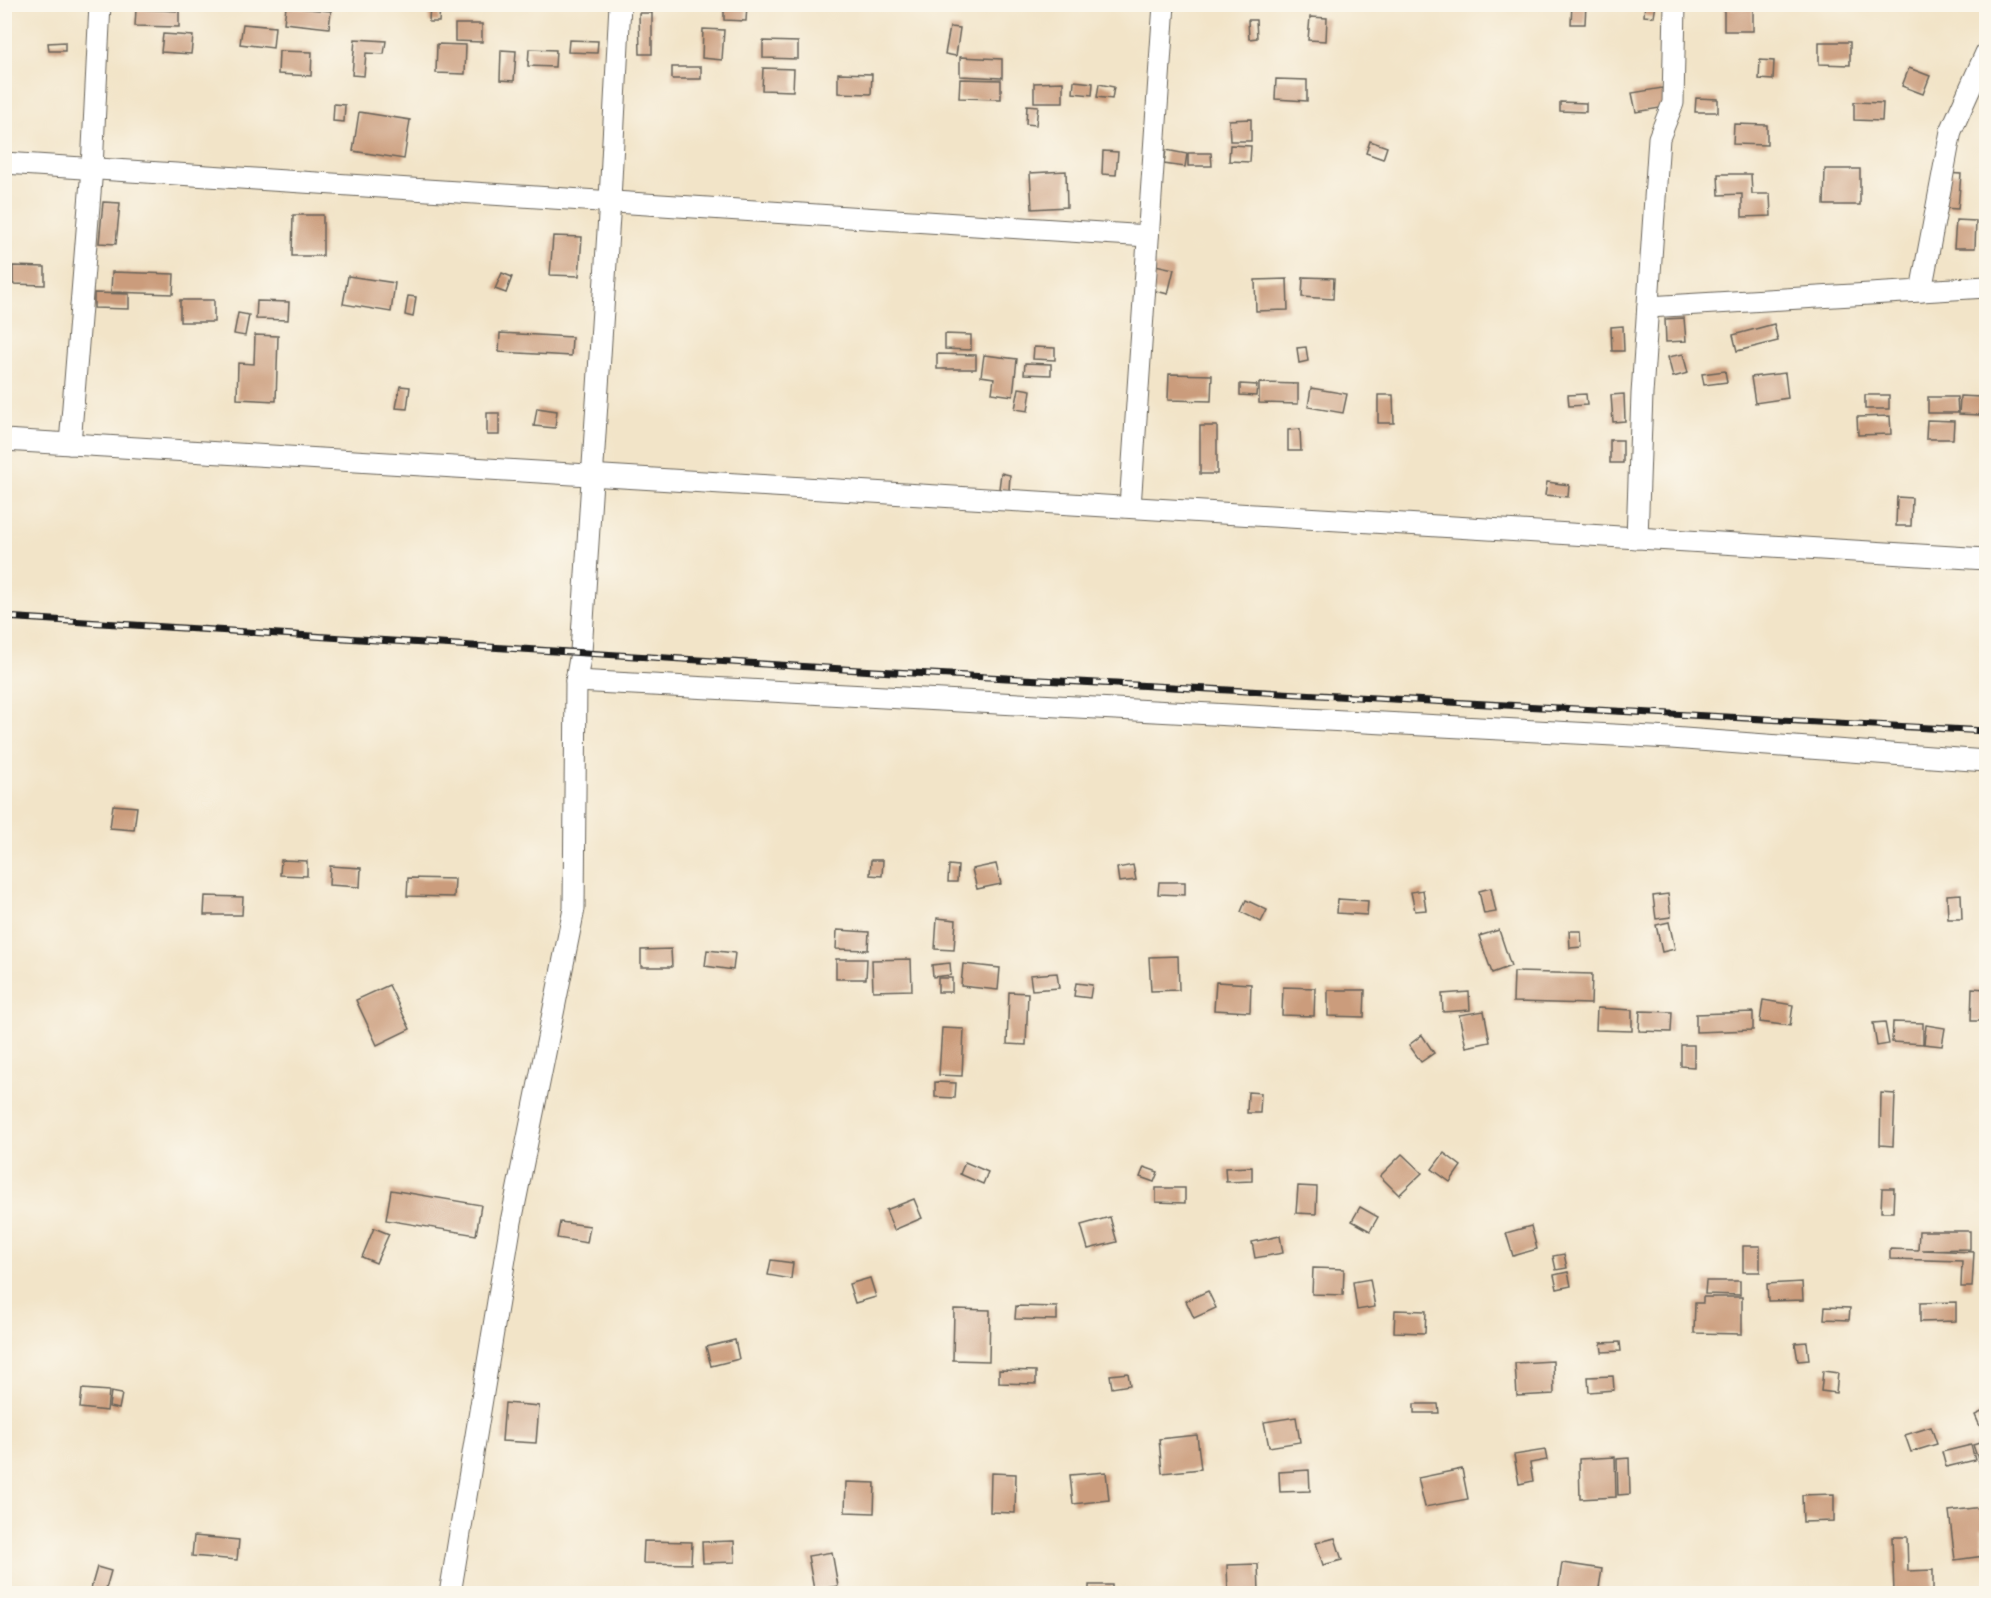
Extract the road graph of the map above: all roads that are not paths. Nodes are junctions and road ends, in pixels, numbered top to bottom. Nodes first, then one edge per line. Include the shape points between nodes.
1 (100, 4) edge
2 (620, 4) edge
3 (1164, 4) edge
4 (1675, 4) edge
5 (1986, 53) edge
6 (4, 163) edge
7 (92, 168) junction
8 (610, 200) junction
9 (1148, 236) junction
10 (1986, 287) edge
11 (1921, 291) junction
12 (1648, 307) junction
13 (4, 440) edge
14 (70, 444) junction
15 (593, 476) junction
16 (1130, 507) junction
17 (1637, 538) junction
18 (1986, 560) edge
19 (576, 681) junction
20 (1986, 761) edge
21 (450, 1593) edge

1 - 7 street
2 - 8 street
3 - 9 street
4 - 12 street via 1673,104 1659,138
5 - 11 street via 1951,131
6 - 7 street
7 - 8 street
7 - 14 street
8 - 9 street
8 - 15 street
9 - 16 street
10 - 11 street
11 - 12 street
12 - 17 street
13 - 14 street
14 - 15 street
15 - 16 street
15 - 19 street
16 - 17 street
17 - 18 street
19 - 20 street via 1671,738
19 - 21 street via 574,909 511,1222

